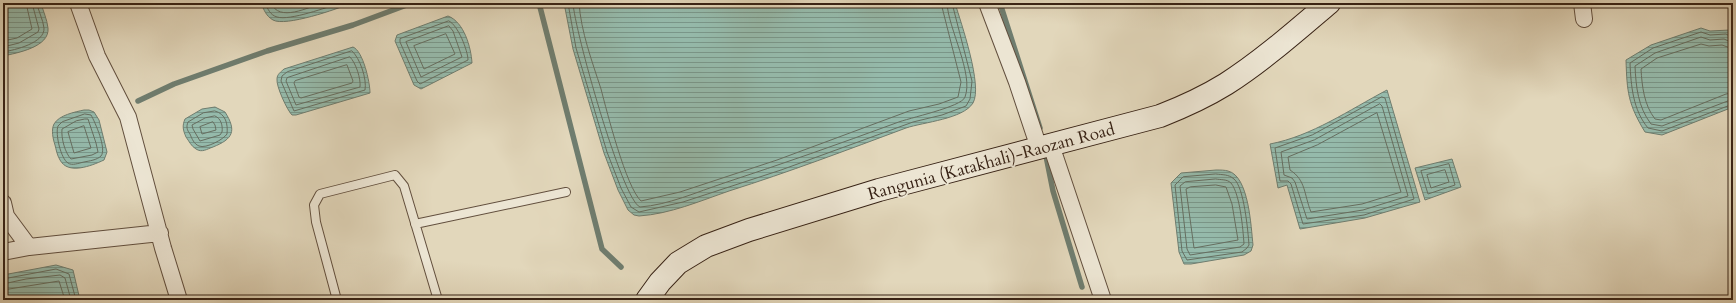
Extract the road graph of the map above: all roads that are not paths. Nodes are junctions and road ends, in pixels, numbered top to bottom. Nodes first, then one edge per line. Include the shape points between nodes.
1 (78, 3) edge
2 (986, 3) edge
3 (1329, 3) edge
4 (1582, 3) edge
5 (1584, 19) dead end
6 (1045, 146) junction
7 (566, 192) dead end
8 (3, 203) edge
9 (415, 224) junction
10 (160, 234) junction
11 (29, 247) junction
12 (3, 252) edge
13 (179, 300) edge
14 (337, 300) edge
15 (438, 300) edge
16 (648, 300) edge
17 (1103, 300) edge

1 - 10 street via 97,56 128,117
2 - 6 street
3 - 6 main road, Rangunia (Katakhali)-Raozan Road via 1226,84 1192,103 1160,116
4 - 5 street
6 - 16 main road, Rangunia (Katakhali)-Raozan Road via 879,190 706,246 678,263 660,282
6 - 17 street
7 - 9 lane
8 - 11 street via 6,216
9 - 14 lane via 404,186 395,175 320,194 314,205 316,222
9 - 15 lane
10 - 11 street
10 - 13 street
11 - 12 street

